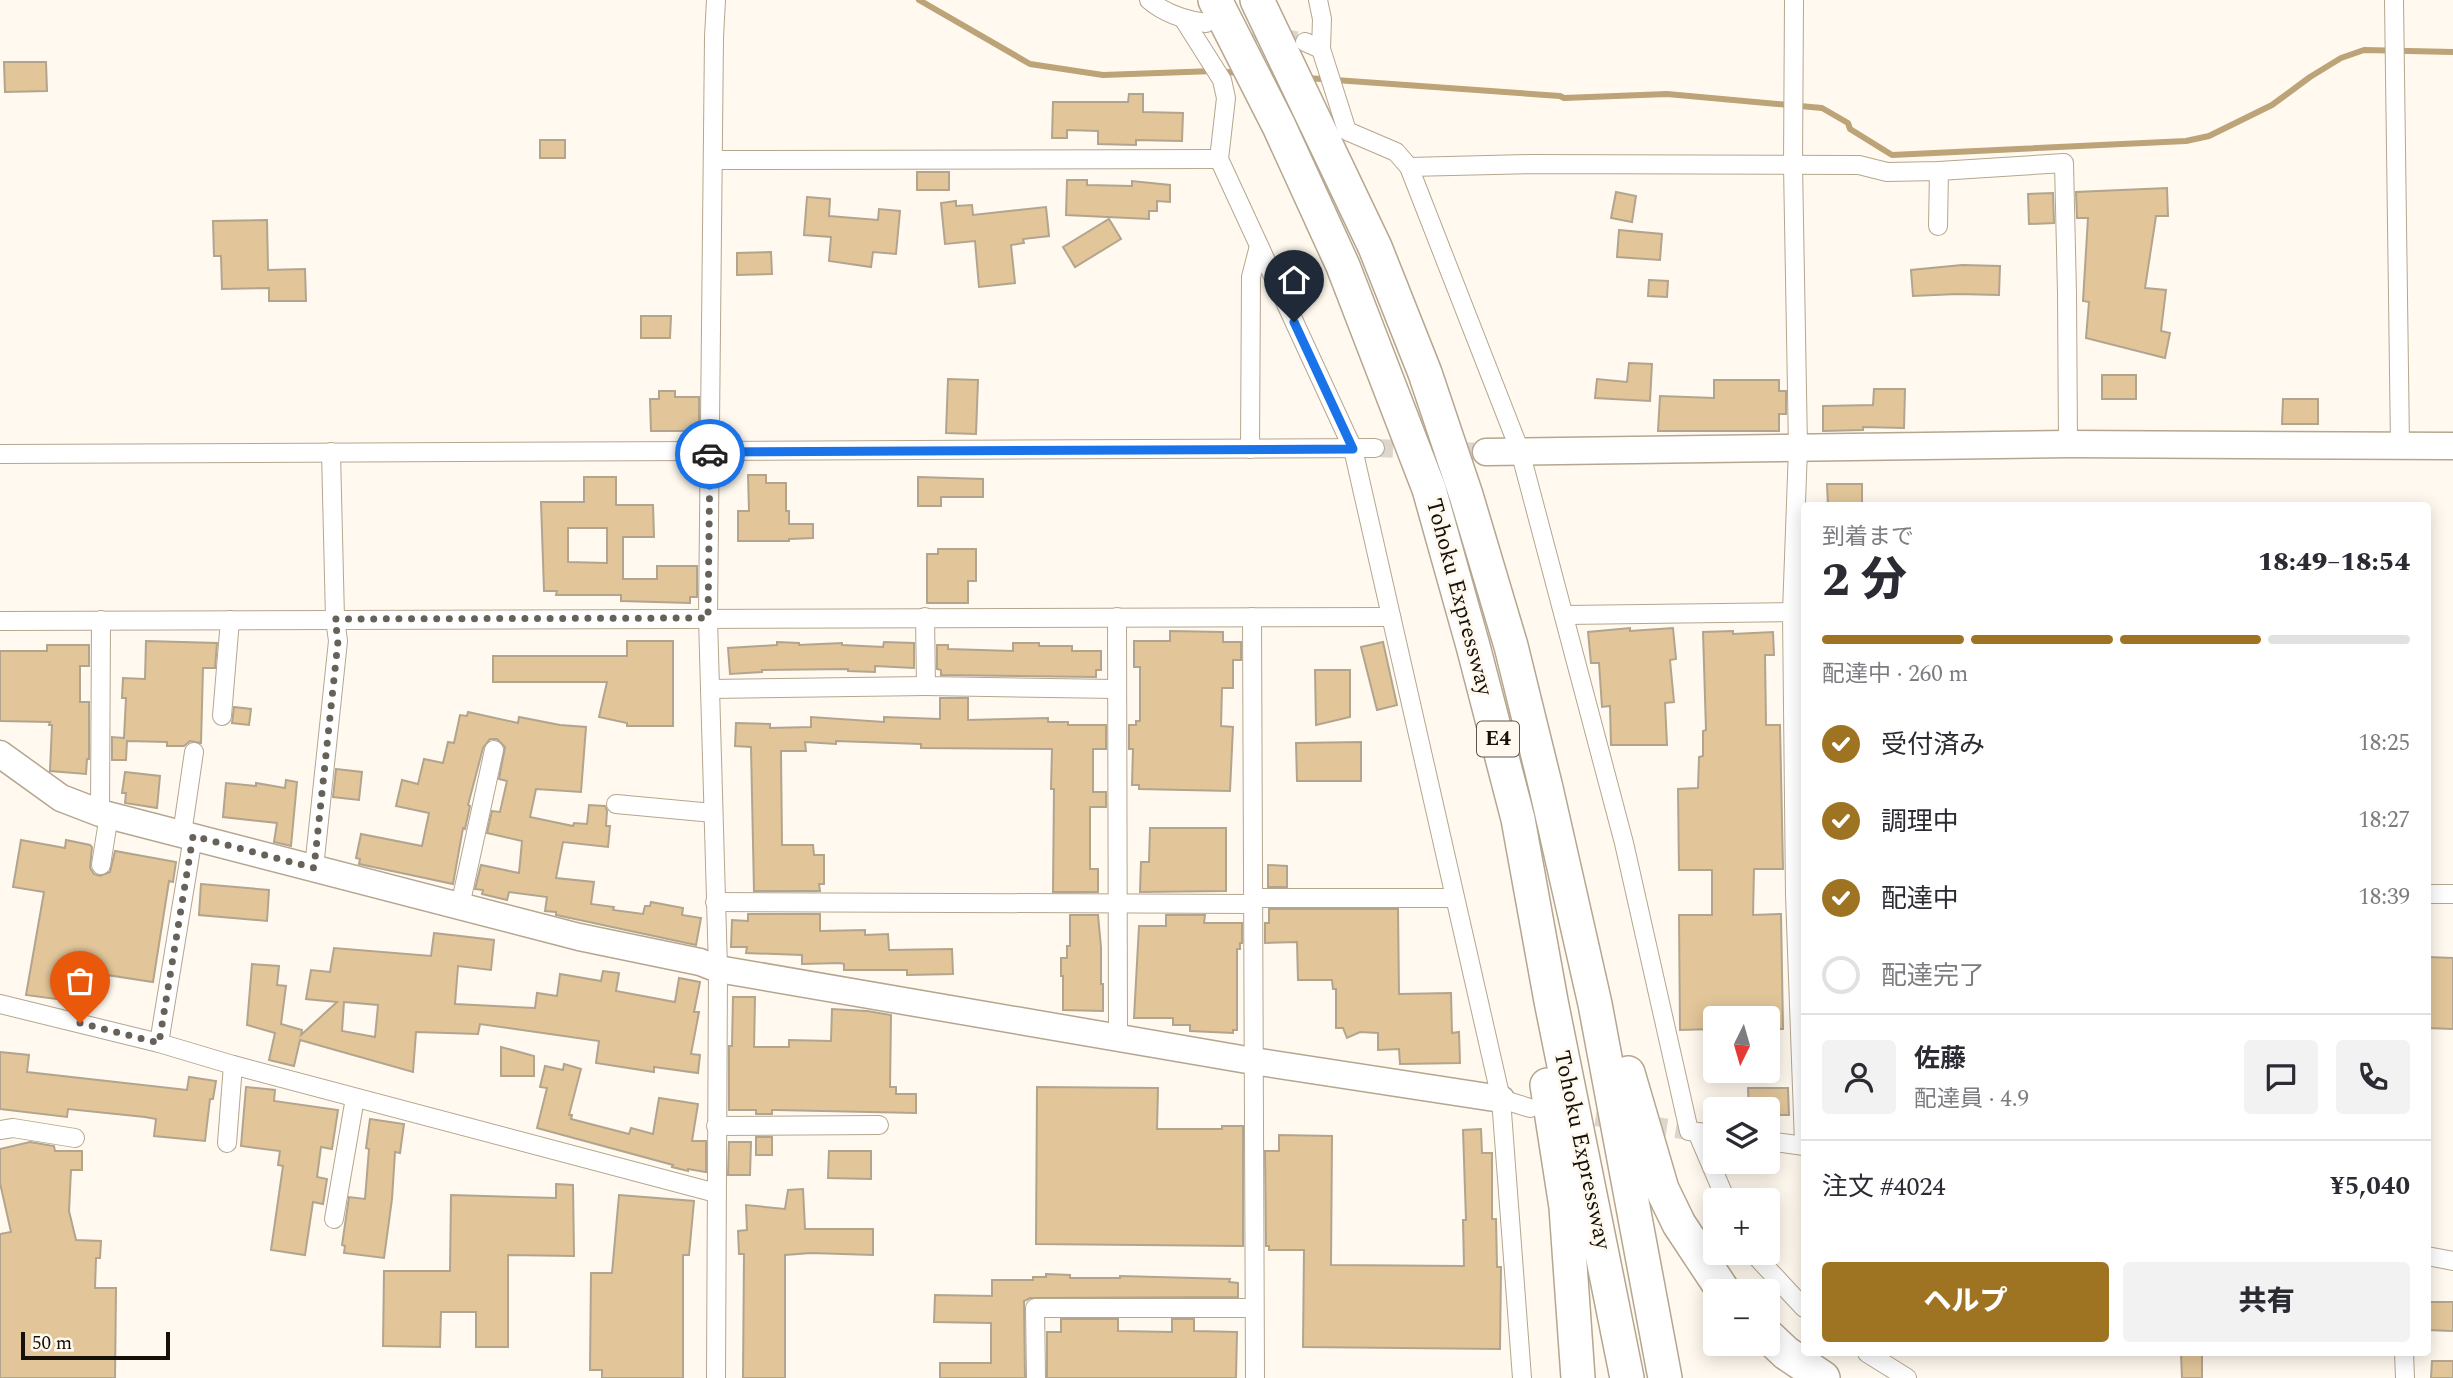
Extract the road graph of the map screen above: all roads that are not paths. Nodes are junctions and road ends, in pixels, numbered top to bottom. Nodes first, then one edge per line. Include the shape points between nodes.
1 (716, 0) edge
2 (1149, 0) edge
3 (1257, 0) edge
4 (1318, 0) edge
5 (1794, 0) edge
6 (2394, 0) edge
7 (1210, 11) edge
8 (1184, 20) junction
9 (1303, 47) junction
10 (1219, 159) junction
11 (713, 160) junction
12 (1793, 165) junction
13 (1409, 167) junction
14 (1939, 171) junction
15 (1938, 226) dead end
16 (1259, 246) junction
17 (2068, 444) junction
18 (2400, 445) junction
19 (2453, 446) edge
20 (1375, 448) tunnel mouth
21 (1798, 448) junction
22 (1250, 449) junction
23 (1353, 449) junction
24 (1520, 451) junction
25 (331, 452) junction
26 (710, 452) junction
27 (1486, 452) tunnel mouth
28 (0, 454) edge
29 (1792, 612) junction
30 (1565, 615) junction
31 (925, 617) junction
32 (1117, 617) junction
33 (1252, 617) junction
34 (1391, 617) junction
35 (708, 618) junction
36 (335, 619) junction
37 (102, 620) junction
38 (230, 620) junction
39 (0, 621) edge
40 (1474, 646) junction
41 (1511, 646) junction
42 (926, 686) junction
43 (710, 689) junction
44 (1116, 690) junction
45 (222, 716) dead end
46 (495, 750) dead end
47 (194, 751) dead end
48 (0, 754) edge
49 (616, 804) dead end
50 (713, 813) junction
51 (105, 814) junction
52 (188, 835) junction
53 (101, 865) dead end
54 (314, 868) junction
55 (2431, 894) edge
56 (2453, 894) edge
57 (1799, 895) edge
58 (1454, 898) junction
59 (1253, 901) junction
60 (715, 902) junction
61 (1117, 904) junction
62 (460, 906) junction
63 (718, 969) junction
64 (1801, 995) edge
65 (0, 1004) edge
66 (1118, 1037) junction
67 (159, 1043) junction
68 (1253, 1061) junction
69 (233, 1065) junction
70 (355, 1098) junction
71 (1501, 1099) junction
72 (1530, 1108) dead end
73 (879, 1125) dead end
74 (716, 1126) junction
75 (0, 1130) edge
76 (1703, 1133) edge
77 (75, 1138) dead end
78 (1780, 1142) edge
79 (227, 1143) dead end
80 (1801, 1145) edge
81 (716, 1193) junction
82 (334, 1219) dead end
83 (2431, 1256) edge
84 (2453, 1261) edge
85 (1764, 1265) edge
86 (1715, 1279) edge
87 (1801, 1305) edge
88 (1254, 1308) junction
89 (1780, 1347) edge
90 (1872, 1356) edge
91 (2404, 1356) edge
92 (716, 1378) edge
93 (1036, 1378) edge
94 (1255, 1378) edge
95 (1522, 1378) edge
96 (1578, 1378) edge
97 (1627, 1378) edge
98 (1665, 1378) edge
99 (1823, 1378) edge
100 (1908, 1378) edge
101 (2405, 1378) edge

1 - 11 street
2 - 8 street
3 - 9 highway, E4
4 - 9 street via 1322,19
5 - 12 street
6 - 18 street
7 - 8 street
7 - 40 highway, Tohoku Expressway / E4 via 1236,40 1343,266 1429,489
8 - 10 street via 1222,80 1226,99
9 - 13 street via 1347,131 1396,152
9 - 41 highway, Tohoku Expressway / E4 via 1321,136 1375,247 1425,373
10 - 11 street
10 - 16 street
11 - 26 street
12 - 13 street
12 - 14 street via 1859,164 1887,172
12 - 21 street
13 - 24 street
14 - 15 street
14 - 17 street via 2064,163
16 - 22 street via 1251,277
16 - 23 street
17 - 18 street
17 - 21 street
18 - 19 street
20 - 23 street
21 - 24 street
21 - 29 street
22 - 23 street
22 - 26 street
23 - 34 street
24 - 27 street
24 - 30 street
25 - 26 street
25 - 28 street
25 - 36 street
26 - 35 street
29 - 30 street
29 - 57 street
30 - 76 street via 1624,843 1689,1131
31 - 32 street
31 - 35 street
31 - 42 street
32 - 33 street
32 - 44 street
33 - 34 street
33 - 59 street
34 - 58 street
35 - 36 street
35 - 43 street
36 - 38 street
36 - 54 street via 338,641
37 - 38 street
37 - 39 street
37 - 51 street
38 - 45 street
40 - 96 highway via 1566,1207
40 - 97 highway, Tohoku Expressway / E4 via 1518,819
41 - 86 highway via 1572,817 1611,1001 1662,1189
41 - 98 highway, Tohoku Expressway / E4 via 1595,1004
42 - 43 street
42 - 44 street
43 - 50 street
44 - 61 street
46 - 62 street
47 - 52 street
48 - 51 street via 61,798
49 - 50 street
50 - 60 street
51 - 52 street
51 - 53 street
52 - 54 street
52 - 67 street
54 - 62 street
55 - 56 street
57 - 64 street
58 - 59 street
58 - 71 street
59 - 61 street
59 - 68 street
60 - 61 street
60 - 63 street
61 - 66 street
62 - 63 street
63 - 66 street
63 - 74 street
65 - 67 street
66 - 68 street
67 - 69 street
68 - 71 street
68 - 88 street
69 - 70 street
69 - 79 street
70 - 81 street
70 - 82 street
71 - 72 street
71 - 95 street
73 - 74 street
74 - 81 street
75 - 77 street
78 - 80 street
81 - 92 street
83 - 84 street
85 - 87 street
88 - 93 street via 1035,1308
88 - 94 street
89 - 99 highway
90 - 100 street
91 - 101 street

